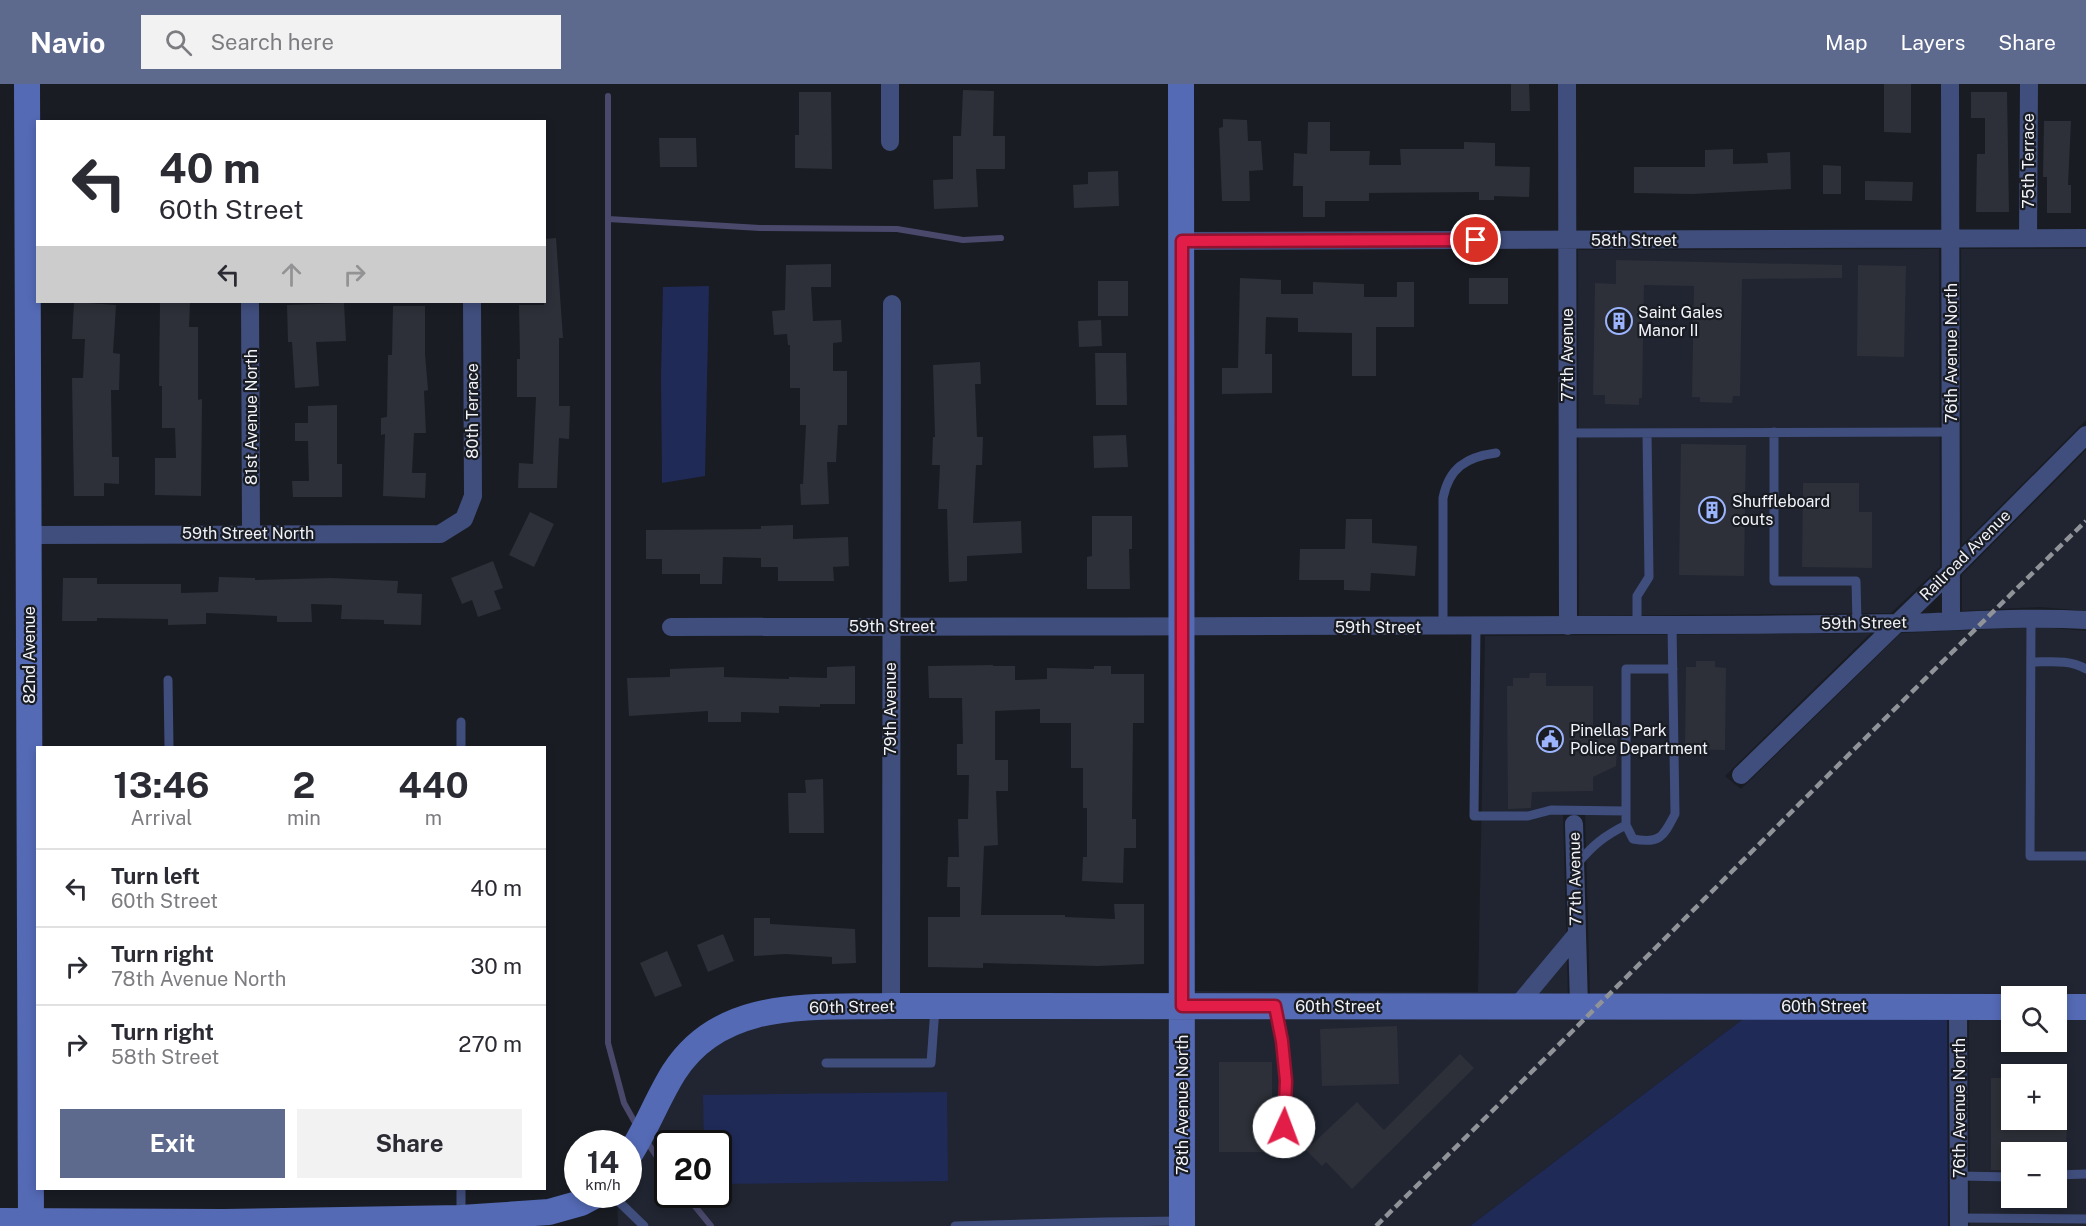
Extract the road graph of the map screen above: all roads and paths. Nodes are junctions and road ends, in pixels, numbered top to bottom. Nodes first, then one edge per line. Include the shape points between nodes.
1 (27, 84) edge
2 (890, 84) edge
3 (1181, 84) edge
4 (1567, 84) edge
5 (1950, 84) edge
6 (2029, 84) edge
7 (890, 142) dead end
8 (32, 211) edge
9 (2028, 238) junction
10 (2086, 238) edge
11 (1950, 239) junction
12 (1567, 240) junction
13 (1182, 241) junction
14 (250, 303) edge
15 (472, 303) edge
16 (892, 304) dead end
17 (1774, 432) junction
18 (1951, 432) junction
19 (1647, 433) junction
20 (1567, 434) junction
21 (2086, 435) edge
22 (1496, 453) dead end
23 (464, 519) joint
24 (251, 533) junction
25 (28, 535) junction
26 (1951, 571) junction
27 (2031, 618) junction
28 (1951, 621) junction
29 (2086, 621) edge
30 (1857, 623) junction
31 (1896, 623) junction
32 (1637, 625) junction
33 (1672, 625) junction
34 (890, 626) junction
35 (1443, 626) junction
36 (1476, 626) junction
37 (1568, 626) junction
38 (671, 627) dead end
39 (1181, 628) junction
40 (2031, 662) junction
41 (1673, 669) junction
42 (2086, 669) edge
43 (168, 680) dead end
44 (461, 722) dead end
45 (169, 746) edge
46 (461, 746) edge
47 (1741, 775) dead end
48 (1626, 811) junction
49 (1574, 824) dead end
50 (1626, 825) junction
51 (2086, 856) edge
52 (1575, 867) junction
53 (1577, 934) junction
54 (891, 1006) junction
55 (936, 1006) junction
56 (1182, 1006) junction
57 (1275, 1006) junction
58 (1517, 1006) junction
59 (1579, 1006) junction
60 (1958, 1007) junction
61 (2001, 1007) edge
62 (2067, 1007) edge
63 (2086, 1007) edge
64 (826, 1063) dead end
65 (1284, 1127) dead end
66 (642, 1131) edge
67 (2086, 1174) edge
68 (2067, 1175) edge
69 (1959, 1176) junction
70 (2001, 1177) edge
71 (461, 1190) edge
72 (564, 1208) edge
73 (625, 1208) edge
74 (1959, 1218) edge
75 (2086, 1219) edge
76 (0, 1221) edge
77 (461, 1222) edge
78 (1182, 1223) edge
79 (31, 1224) edge
80 (223, 1224) edge
81 (1105, 1224) edge
82 (644, 1226) edge
83 (955, 1226) edge

1 - 8 street, 82nd Avenue
2 - 7 street
3 - 13 street, 78th Avenue North
4 - 12 street, 77th Avenue
5 - 11 street, 76th Avenue North
6 - 9 street, 75th Terrace
8 - 25 street, 82nd Avenue
9 - 10 street, 58th Street
9 - 11 street, 58th Street
11 - 12 street, 58th Street
11 - 18 street, 76th Avenue North
12 - 13 street, 58th Street
12 - 20 street, 77th Avenue
13 - 39 street, 78th Avenue North
14 - 24 street, 81st Avenue North
15 - 23 street, 80th Terrace via 473,496
16 - 34 street, 79th Avenue
17 - 18 lane
17 - 19 lane
17 - 30 lane via 1774,581 1856,581
18 - 26 street, 76th Avenue North
19 - 20 lane
19 - 32 lane via 1649,577 1637,596
20 - 37 street, 77th Avenue
21 - 26 street, Railroad Avenue
22 - 35 lane via 1459,466 1447,481 1443,498
23 - 24 street, 59th Street North via 440,534
24 - 25 street, 59th Street North
25 - 79 street, 82nd Avenue
26 - 28 street, 76th Avenue North
26 - 31 street, Railroad Avenue
27 - 28 street, 59th Street
27 - 29 street, 59th Street
27 - 40 lane
28 - 31 street, 59th Street
30 - 31 street, 59th Street
30 - 33 street, 59th Street
31 - 47 street, Railroad Avenue
32 - 33 street, 59th Street
32 - 37 street, 59th Street
33 - 41 lane
34 - 38 street, 59th Street
34 - 39 street, 59th Street
34 - 54 street, 79th Avenue
35 - 36 street, 59th Street
35 - 39 street, 59th Street
36 - 37 street, 59th Street
36 - 48 lane via 1474,816 1528,816 1551,810
39 - 56 street, 78th Avenue North
40 - 42 lane via 2064,662
40 - 51 lane via 2030,856
41 - 48 lane via 1626,669
41 - 50 lane via 1675,814 1664,835 1649,842 1632,839
43 - 45 lane
44 - 46 lane
48 - 50 lane
49 - 52 street, 77th Avenue
50 - 52 lane via 1604,836
52 - 53 street, 77th Avenue
53 - 58 street, 77th Avenue
53 - 59 street, 77th Avenue
54 - 55 street, 60th Street
54 - 66 street, 60th Street via 788,1008 727,1024 699,1044 676,1070
55 - 56 street, 60th Street
55 - 64 lane via 932,1063
56 - 57 street, 60th Street
56 - 78 street, 78th Avenue North
57 - 58 street, 60th Street
57 - 65 lane via 1286,1081
58 - 59 street, 60th Street
59 - 60 street, 60th Street
60 - 61 street, 60th Street
60 - 69 street, 76th Avenue North
62 - 63 street
67 - 68 lane
69 - 70 lane
69 - 74 street, 76th Avenue North
71 - 77 lane
72 - 77 street
73 - 82 lane
74 - 75 lane
76 - 79 street
77 - 80 street
78 - 81 lane
79 - 80 street
81 - 83 lane

